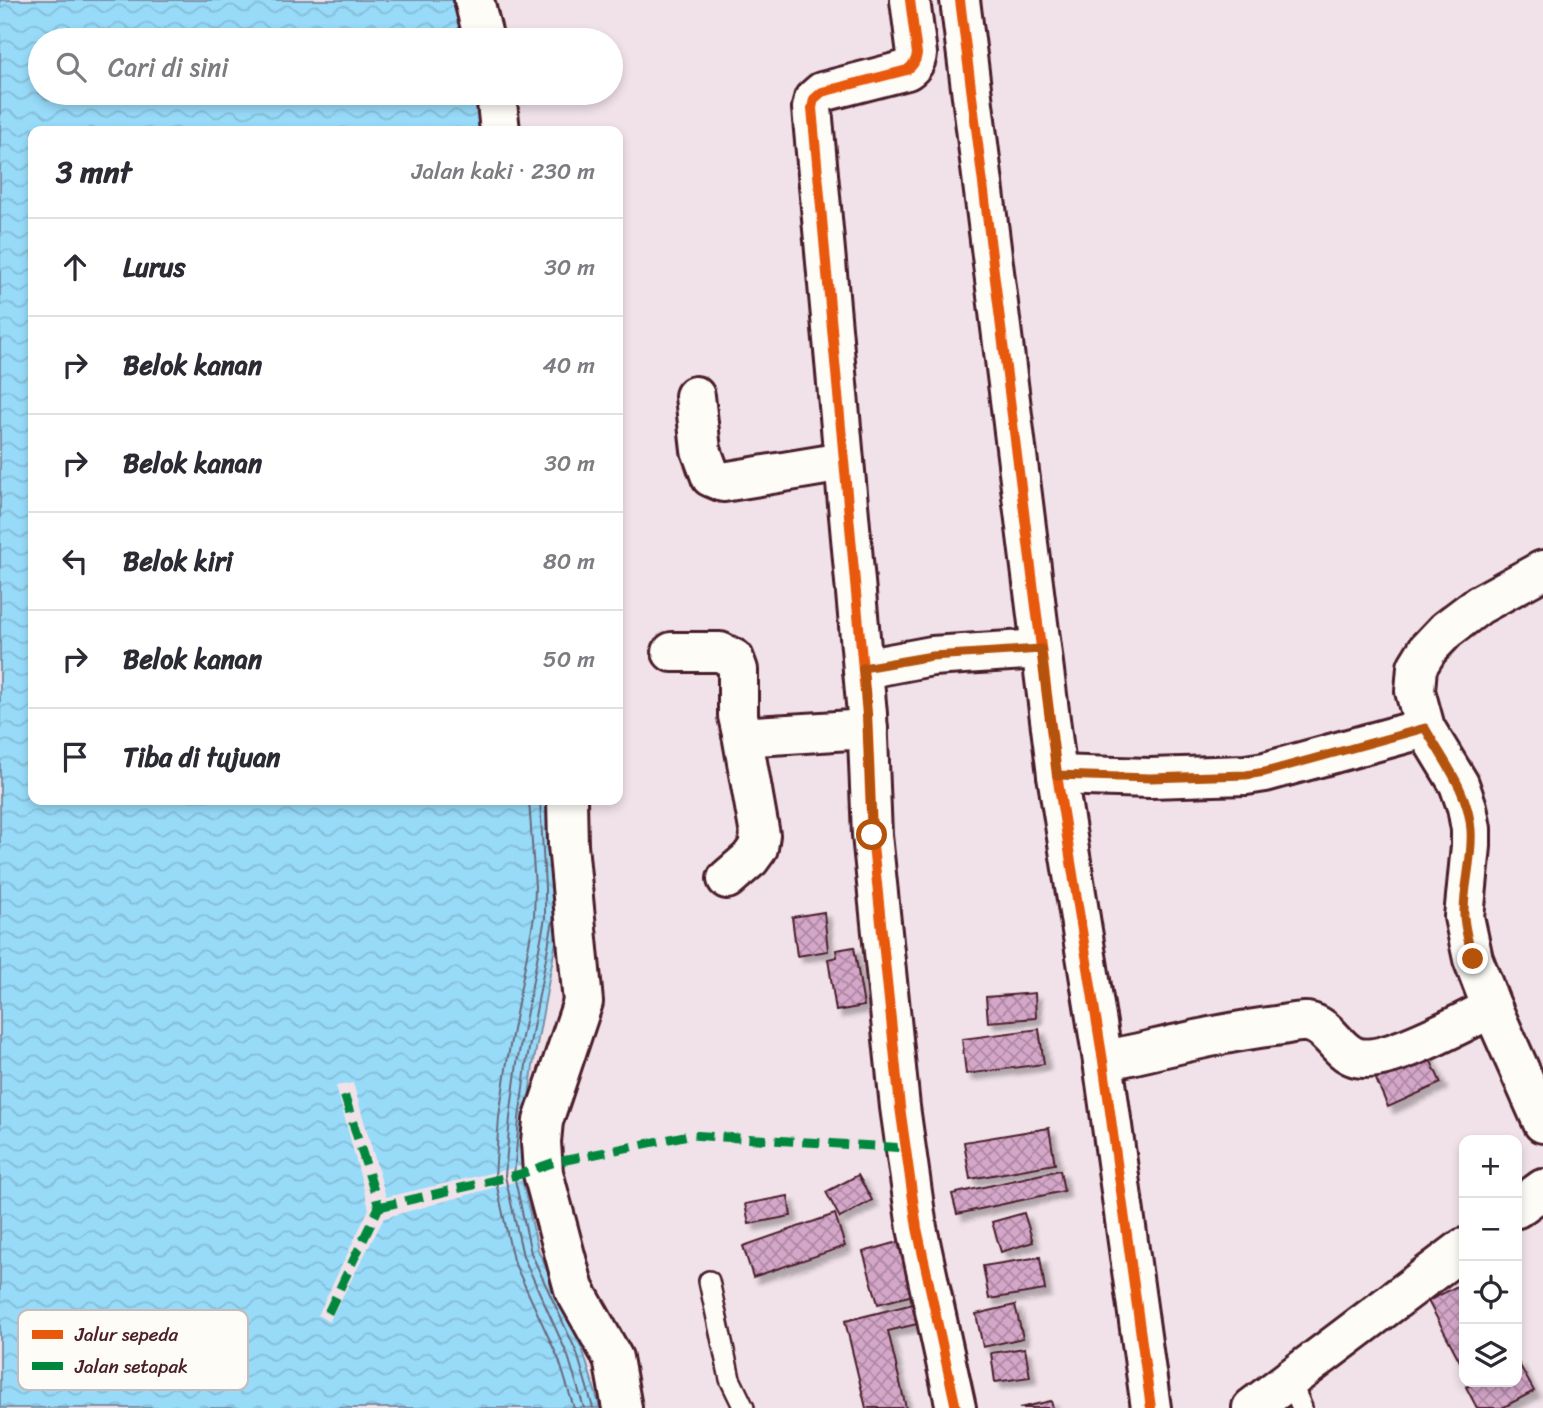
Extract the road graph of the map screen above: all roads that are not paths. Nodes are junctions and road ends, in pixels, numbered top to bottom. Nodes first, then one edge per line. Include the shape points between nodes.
1 (474, 0) edge
2 (910, 0) edge
3 (960, 0) edge
4 (481, 28) edge
5 (497, 105) edge
6 (499, 126) edge
7 (695, 396) dead end
8 (844, 462) junction
9 (1543, 570) edge
10 (1023, 650) junction
11 (672, 652) dead end
12 (863, 668) junction
13 (1425, 728) junction
14 (868, 729) junction
15 (742, 734) junction
16 (1057, 775) junction
17 (566, 805) edge
18 (727, 879) dead end
19 (1492, 1008) junction
20 (1103, 1061) junction
21 (1543, 1123) edge
22 (1543, 1189) edge
23 (1522, 1204) edge
24 (1459, 1252) edge
25 (709, 1281) dead end
26 (1296, 1394) edge
27 (622, 1408) edge
28 (744, 1408) edge
29 (956, 1408) edge
30 (1151, 1408) edge
31 (1252, 1408) edge

1 - 4 street
2 - 8 street via 917,54 911,67 822,92 813,103
3 - 10 street
5 - 6 street
7 - 8 street via 701,450 710,477 723,482
8 - 12 street
9 - 13 street via 1479,604 1428,649 1417,667 1415,691
10 - 12 street via 932,656
10 - 16 street
11 - 15 street via 719,652 734,659
12 - 14 street
13 - 16 street via 1246,775
13 - 19 street via 1459,784 1467,807 1471,846 1464,917 1473,959
14 - 15 street
14 - 29 street via 872,835 900,1107 917,1228
15 - 18 street via 760,835 750,859
16 - 20 street
17 - 27 street via 583,1002 543,1121 543,1173 574,1289 613,1358
19 - 20 street via 1402,1051 1370,1058 1342,1051 1331,1036 1307,1022 1254,1028
19 - 21 street
20 - 30 street
22 - 23 street
24 - 26 street
25 - 28 lane via 730,1379
26 - 31 street

